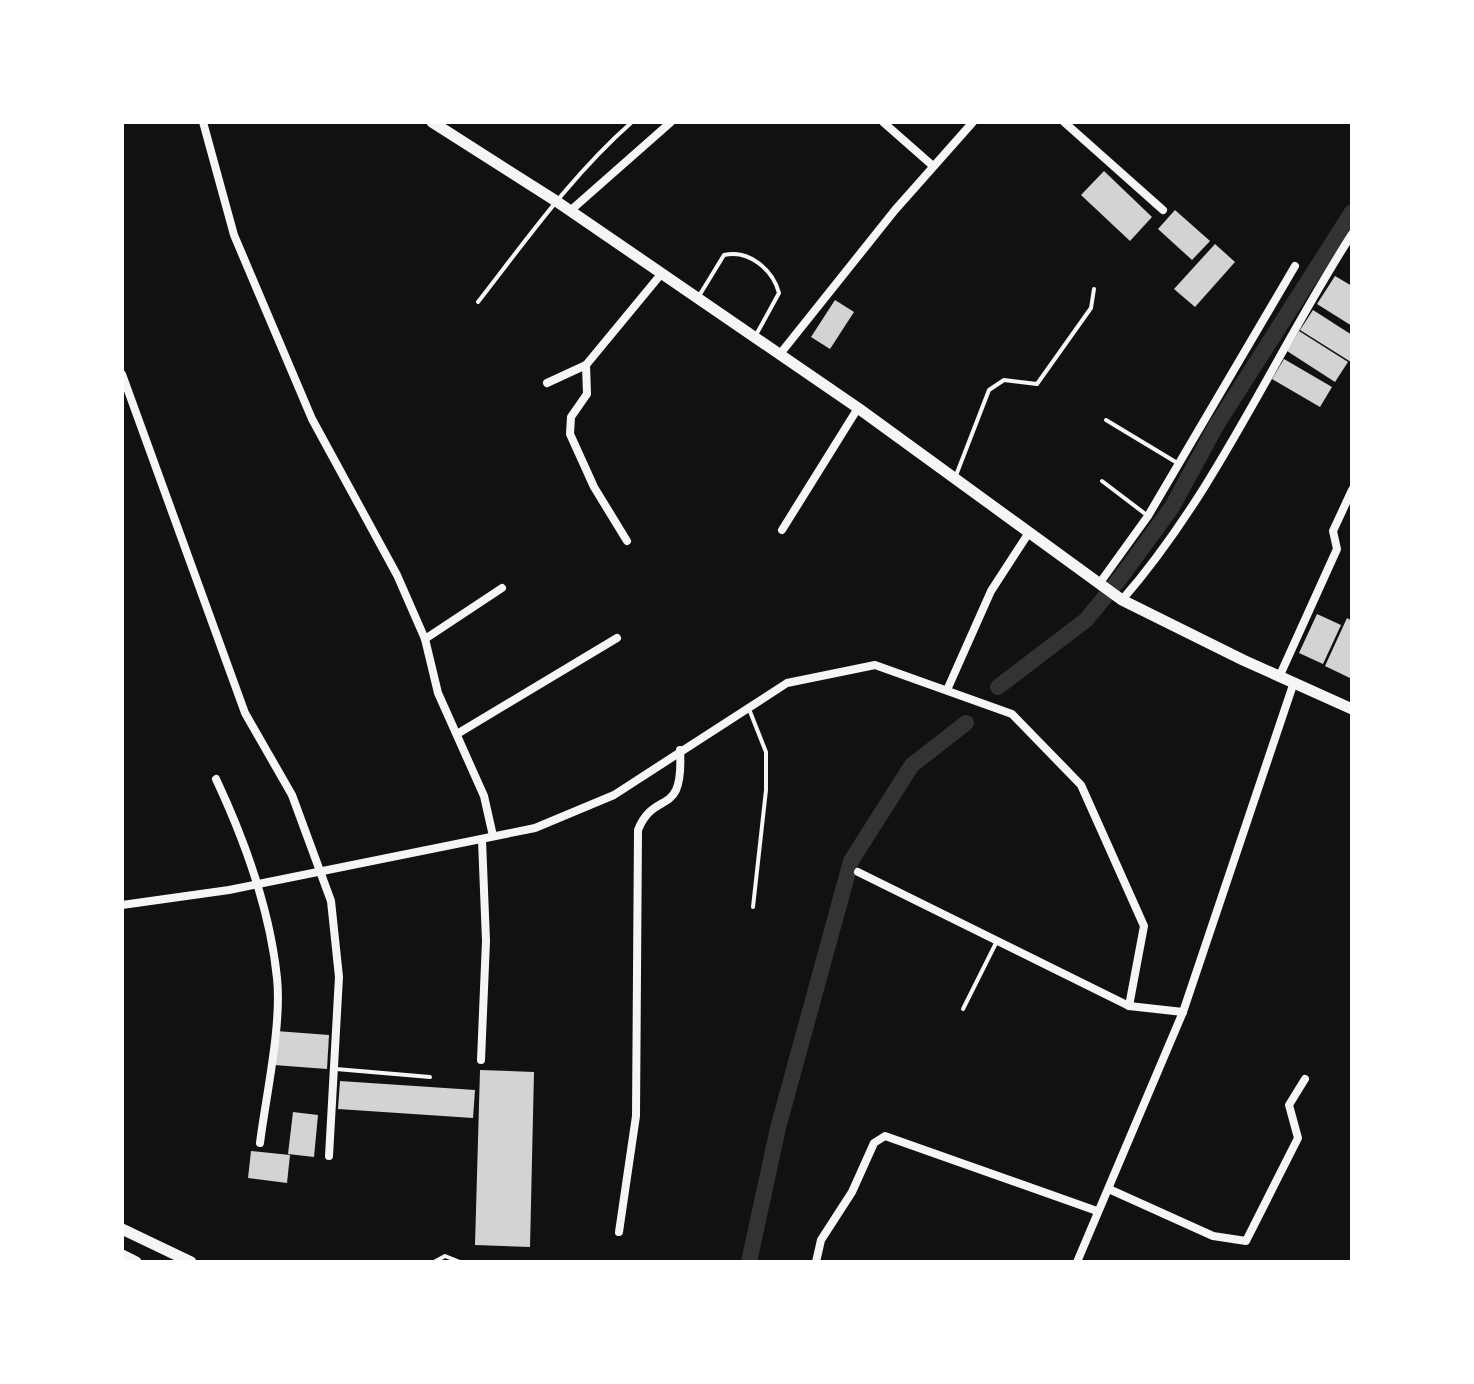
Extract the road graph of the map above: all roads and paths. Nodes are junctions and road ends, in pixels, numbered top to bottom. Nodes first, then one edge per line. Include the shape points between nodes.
1 (203, 122) edge
2 (432, 122) edge
3 (632, 122) edge
4 (671, 122) edge
5 (883, 122) edge
6 (973, 122) edge
7 (1064, 122) edge
8 (933, 166) junction
9 (556, 201) junction
10 (1163, 210) dead end
11 (570, 211) junction
12 (1352, 234) edge
13 (1295, 266) dead end
14 (662, 273) junction
15 (1094, 289) dead end
16 (698, 298) junction
17 (478, 302) dead end
18 (755, 337) junction
19 (780, 354) junction
20 (586, 365) junction
21 (122, 374) edge
22 (547, 383) dead end
23 (858, 408) junction
24 (1106, 420) dead end
25 (1179, 464) junction
26 (954, 480) junction
27 (1102, 481) dead end
28 (1352, 490) edge
29 (1148, 516) junction
30 (782, 530) dead end
31 (1028, 534) junction
32 (627, 541) dead end
33 (1102, 586) junction
34 (502, 588) dead end
35 (1122, 600) junction
36 (617, 638) dead end
37 (425, 639) junction
38 (1280, 675) junction
39 (1294, 682) junction
40 (947, 690) junction
41 (749, 709) junction
42 (1352, 709) edge
43 (457, 734) junction
44 (680, 750) junction
45 (216, 779) dead end
46 (493, 836) junction
47 (482, 840) junction
48 (320, 872) junction
49 (858, 872) dead end
50 (258, 882) junction
51 (122, 905) edge
52 (753, 907) dead end
53 (997, 941) junction
54 (1129, 1006) junction
55 (963, 1009) dead end
56 (1183, 1012) junction
57 (481, 1060) dead end
58 (334, 1069) junction
59 (430, 1077) dead end
60 (1305, 1079) dead end
61 (260, 1143) dead end
62 (329, 1156) dead end
63 (1111, 1190) junction
64 (1097, 1211) junction
65 (122, 1229) edge
66 (619, 1232) dead end
67 (122, 1255) edge
68 (136, 1262) edge
69 (191, 1262) edge
70 (434, 1262) edge
71 (460, 1262) edge
72 (816, 1262) edge
73 (1077, 1262) edge

1 - 37 street via 234,235 312,419 397,575
2 - 9 street
3 - 9 lane via 596,153
4 - 11 street
5 - 8 street
6 - 8 street
7 - 10 street
8 - 19 street
9 - 11 street
9 - 17 lane
11 - 14 street
12 - 35 street via 1190,511 1160,557
13 - 25 street
14 - 16 street
14 - 20 street
15 - 26 lane via 1091,308 1037,384 1004,380 989,390
16 - 18 street
16 - 18 lane via 724,255 744,255 765,267 779,293
18 - 19 street
19 - 23 street
20 - 22 street
20 - 32 street via 587,394 571,417 570,434
21 - 48 street via 245,713 292,795
23 - 26 street
23 - 30 street
24 - 25 lane
25 - 29 street
26 - 31 street
27 - 29 lane
28 - 38 street via 1333,531 1337,549
29 - 33 street
31 - 33 street
31 - 40 street via 991,591
33 - 35 street
34 - 37 street
35 - 38 street
36 - 43 street
37 - 43 street via 438,693
38 - 39 street
39 - 42 street
39 - 56 street
40 - 41 street via 875,665 787,683
40 - 54 street via 1012,714 1081,785 1144,926
41 - 44 street
41 - 52 lane via 766,752
43 - 46 street via 484,796
44 - 46 street via 614,795 535,828
44 - 66 street via 678,790 646,816 638,830 636,1116
45 - 50 street
46 - 47 street
47 - 48 street
47 - 57 street via 486,941
48 - 50 street
48 - 58 street via 331,901 339,977
49 - 53 street
50 - 51 street
50 - 61 street via 277,978 277,1019
53 - 54 street
53 - 55 lane
54 - 56 street
56 - 63 street
58 - 59 lane
58 - 62 street
60 - 63 street via 1289,1105 1298,1138 1246,1241 1213,1236
63 - 64 street
64 - 72 street via 885,1136 874,1143 852,1192 821,1240
64 - 73 street
65 - 69 street
67 - 68 street
70 - 71 lane via 445,1256

